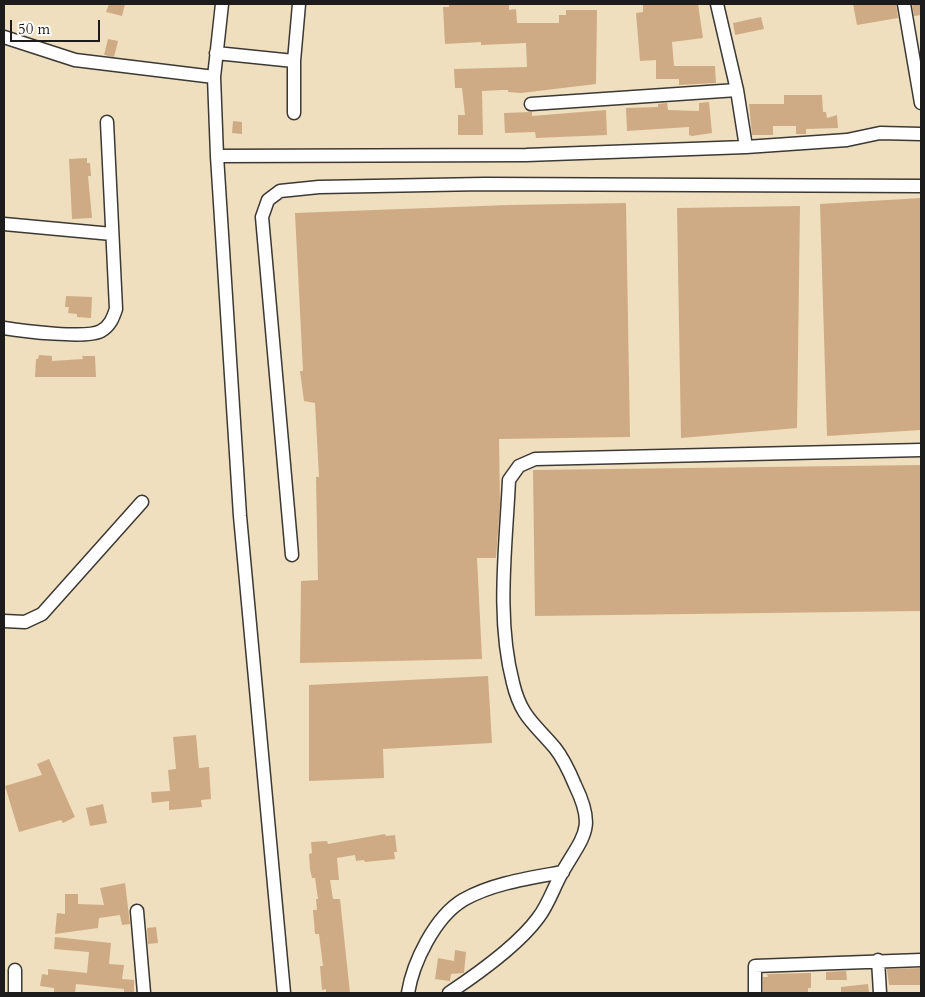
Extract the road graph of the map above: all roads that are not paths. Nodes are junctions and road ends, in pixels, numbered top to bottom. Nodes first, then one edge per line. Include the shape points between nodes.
1 (222, 4) edge
2 (299, 4) edge
3 (717, 4) edge
4 (904, 4) edge
5 (4, 36) edge
6 (216, 53) junction
7 (294, 61) junction
8 (214, 77) junction
9 (737, 90) junction
10 (921, 103) edge
11 (531, 104) dead end
12 (294, 113) dead end
13 (107, 122) dead end
14 (921, 134) edge
15 (746, 147) junction
16 (218, 156) junction
17 (921, 186) edge
18 (4, 224) edge
19 (112, 234) junction
20 (4, 328) edge
21 (921, 450) edge
22 (142, 502) dead end
23 (292, 555) dead end
24 (4, 621) edge
25 (563, 872) junction
26 (137, 911) dead end
27 (878, 960) junction
28 (921, 960) edge
29 (14, 970) dead end
30 (15, 993) edge
31 (144, 993) edge
32 (284, 993) edge
33 (408, 993) edge
34 (449, 993) edge
35 (755, 993) edge
36 (880, 993) edge

1 - 6 street
2 - 7 street
3 - 9 street
4 - 10 street
5 - 8 street via 75,60
6 - 7 street
6 - 8 street
7 - 12 street
8 - 16 street
9 - 11 street
9 - 15 street
13 - 19 street
14 - 15 street via 880,133 847,140
15 - 16 street via 526,155
16 - 32 street via 240,516
17 - 23 street via 484,184 319,187 280,191 268,200 262,217
18 - 19 street
19 - 20 street via 116,309 111,323 100,332 76,334
21 - 25 street via 535,459 519,466 509,480 504,611 506,649 513,685 525,716 557,750 586,812 584,838
22 - 24 street via 42,614 25,622
25 - 33 street via 509,882 463,900 430,932 410,979
25 - 34 street via 538,918 505,951
26 - 31 street
27 - 28 street
27 - 35 street via 755,966
27 - 36 street
29 - 30 street

